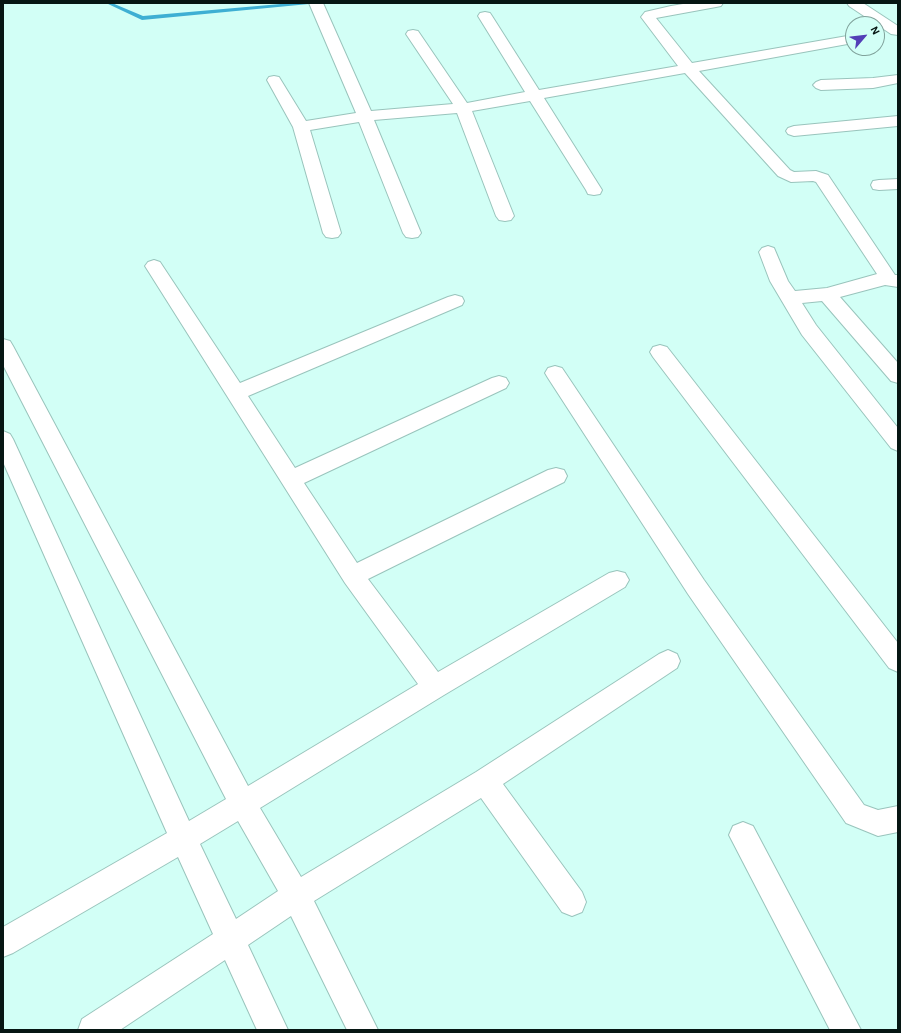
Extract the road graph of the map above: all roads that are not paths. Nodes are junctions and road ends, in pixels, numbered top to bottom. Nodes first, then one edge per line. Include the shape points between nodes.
1 (316, 3) edge
2 (716, 3) edge
3 (854, 3) edge
4 (485, 16) dead end
5 (897, 31) edge
6 (885, 33) edge
7 (413, 34) dead end
8 (845, 40) edge
9 (688, 68) junction
10 (898, 79) edge
11 (274, 80) dead end
12 (821, 85) dead end
13 (536, 95) junction
14 (463, 108) junction
15 (365, 116) junction
16 (898, 121) edge
17 (301, 128) junction
18 (794, 132) dead end
19 (898, 184) edge
20 (879, 185) dead end
21 (594, 190) dead end
22 (505, 216) dead end
23 (332, 233) dead end
24 (412, 233) dead end
25 (768, 252) dead end
26 (154, 266) dead end
27 (891, 280) edge
28 (827, 294) junction
29 (789, 298) junction
30 (455, 301) dead end
31 (3, 346) edge
32 (660, 352) dead end
33 (555, 373) dead end
34 (898, 376) edge
35 (499, 383) dead end
36 (235, 393) junction
37 (3, 439) edge
38 (898, 443) edge
39 (556, 476) dead end
40 (292, 479) junction
41 (353, 576) junction
42 (617, 580) dead end
43 (668, 661) dead end
44 (898, 661) edge
45 (434, 687) junction
46 (485, 781) junction
47 (243, 804) junction
48 (898, 818) edge
49 (743, 834) dead end
50 (183, 838) junction
51 (296, 896) junction
52 (572, 902) dead end
53 (231, 939) junction
54 (3, 943) edge
55 (93, 1030) edge
56 (273, 1030) edge
57 (363, 1030) edge
58 (846, 1030) edge

1 - 15 street
2 - 9 street via 671,10 648,17
3 - 5 street
4 - 13 street
5 - 6 street
7 - 14 street
8 - 9 street
9 - 13 street
9 - 27 street via 784,173 791,178 816,176 822,179
10 - 12 street via 874,83
11 - 17 street
13 - 14 street
13 - 21 street
14 - 15 street
14 - 22 street
15 - 17 street
15 - 24 street
16 - 18 street
17 - 23 street
19 - 20 street
25 - 29 street via 779,281
26 - 36 street
27 - 28 street
28 - 29 street
28 - 34 street
29 - 38 street via 809,330
30 - 36 street
31 - 47 street
32 - 44 street
33 - 48 street via 696,587 855,814 878,823
35 - 40 street
36 - 40 street
37 - 50 street
39 - 41 street
40 - 41 street
41 - 45 street
42 - 45 street
43 - 46 street
45 - 47 street
46 - 51 street
46 - 52 street
47 - 50 street
47 - 51 street
49 - 58 street
50 - 53 street
50 - 54 street
51 - 53 street
51 - 57 street
53 - 55 street
53 - 56 street

